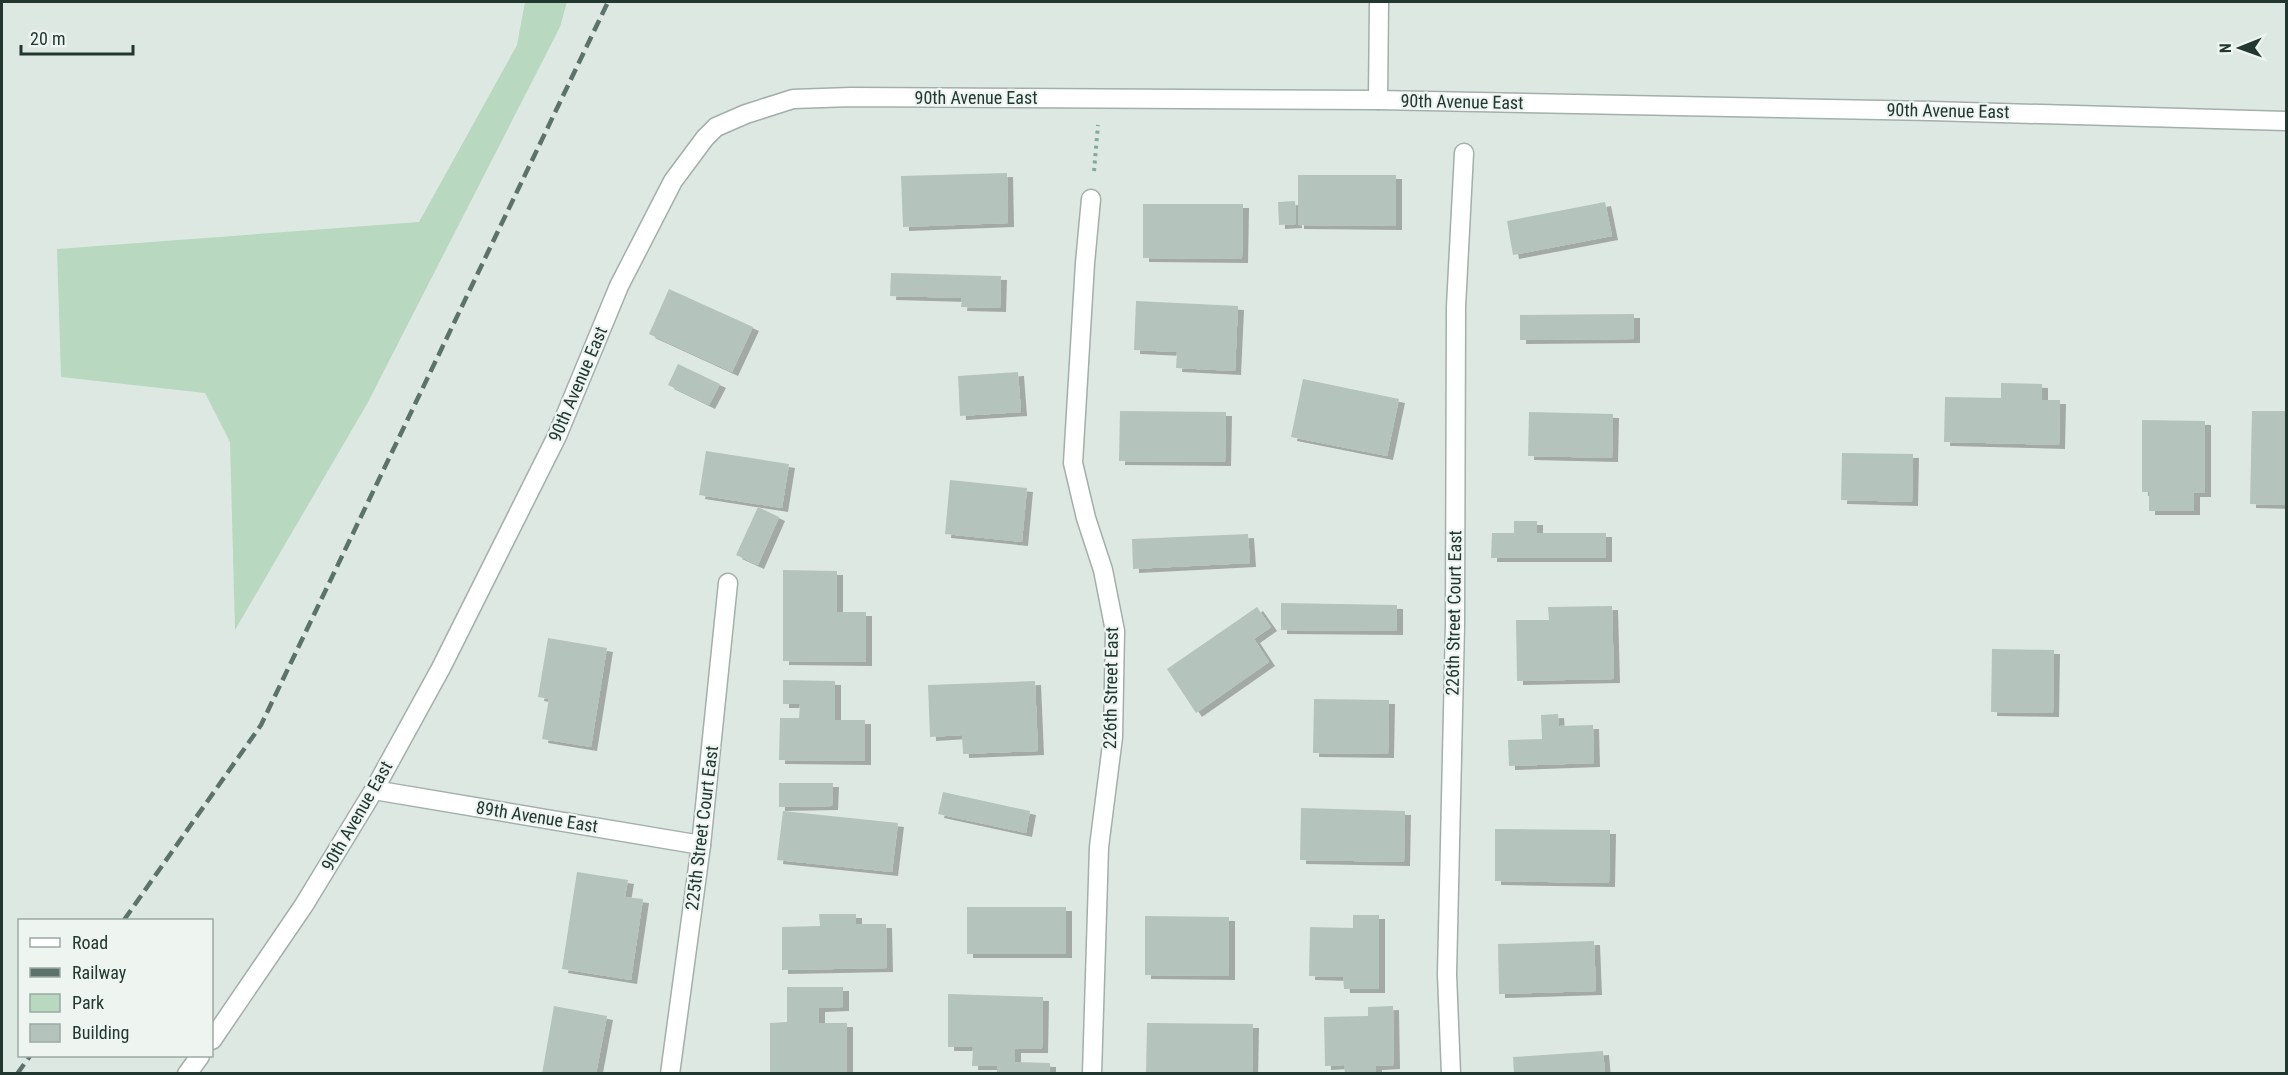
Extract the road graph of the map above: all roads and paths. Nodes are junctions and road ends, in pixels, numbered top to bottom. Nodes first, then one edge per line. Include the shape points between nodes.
1 (1379, 2) edge
2 (1100, 98) junction
3 (1378, 100) junction
4 (2286, 121) edge
5 (1464, 153) dead end
6 (1091, 199) joint
7 (728, 583) dead end
8 (374, 790) junction
9 (701, 844) junction
10 (213, 1039) edge
11 (199, 1057) edge
12 (187, 1074) edge
13 (670, 1074) edge
14 (1092, 1074) edge
15 (1451, 1074) edge

1 - 3 street
2 - 3 street, 90th Avenue East
2 - 6 path
2 - 8 street, 90th Avenue East via 793,99 746,114 717,127 705,138 673,181 619,286 557,436 441,668
3 - 4 street, 90th Avenue East
5 - 15 street, 226th Street Court East via 1456,307 1455,625 1447,974
6 - 14 street, 226th Street East via 1073,463 1103,570 1115,632 1113,737 1099,847
7 - 9 street, 225th Street Court East
8 - 9 street, 89th Avenue East
8 - 10 street, 90th Avenue East via 304,905
9 - 13 street, 225th Street Court East
11 - 12 street

